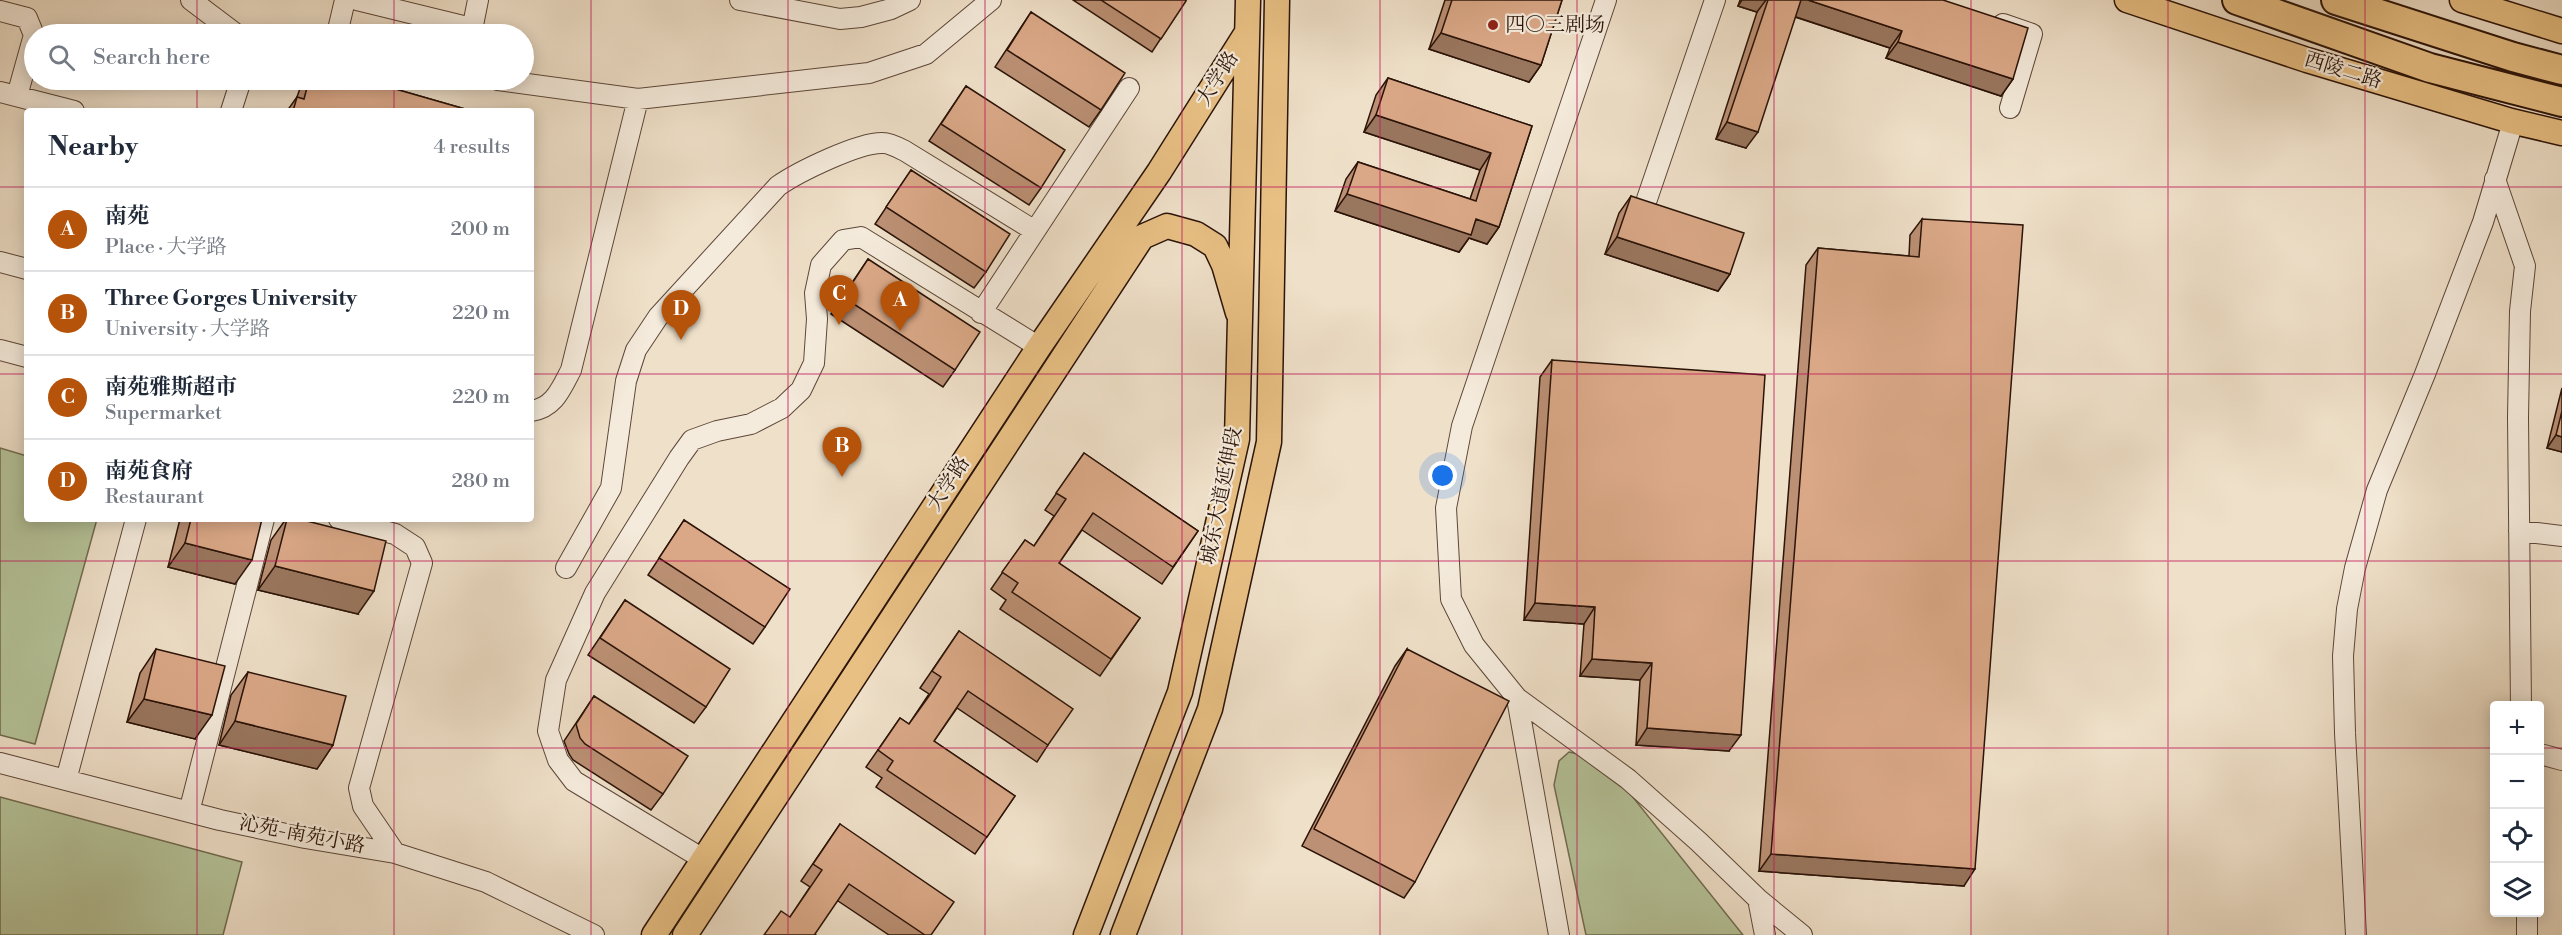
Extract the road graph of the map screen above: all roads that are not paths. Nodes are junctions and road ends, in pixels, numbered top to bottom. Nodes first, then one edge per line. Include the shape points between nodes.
1 (191, 0) edge
2 (345, 0) edge
3 (357, 0) edge
4 (478, 0) edge
5 (740, 0) edge
6 (910, 0) edge
7 (991, 0) edge
8 (1248, 0) edge
9 (1277, 0) edge
10 (1606, 0) edge
11 (1715, 0) edge
12 (2127, 0) edge
13 (2237, 0) edge
14 (2336, 0) edge
15 (2345, 0) edge
16 (2462, 0) edge
17 (890, 5) edge
18 (0, 11) edge
19 (1981, 17) edge
20 (2390, 19) junction
21 (29, 24) edge
22 (223, 24) edge
23 (339, 24) edge
24 (455, 24) edge
25 (472, 24) edge
26 (2562, 31) edge
27 (1246, 34) junction
28 (24, 59) edge
29 (2562, 70) edge
30 (534, 85) edge
31 (1129, 88) dead end
32 (238, 90) edge
33 (9, 94) edge
34 (638, 99) junction
35 (2562, 102) edge
36 (63, 108) edge
37 (232, 108) edge
38 (2010, 108) dead end
39 (2513, 122) junction
40 (2562, 132) edge
41 (2495, 179) junction
42 (1647, 199) edge
43 (1035, 231) junction
44 (0, 262) edge
45 (24, 268) edge
46 (981, 313) junction
47 (1238, 313) junction
48 (1039, 347) junction
49 (0, 350) edge
50 (24, 356) edge
51 (534, 410) edge
52 (135, 522) edge
53 (263, 522) edge
54 (350, 522) edge
55 (2519, 531) junction
56 (2562, 536) edge
57 (566, 568) dead end
58 (1517, 698) junction
59 (2521, 701) edge
60 (2544, 755) edge
61 (2562, 760) edge
62 (0, 763) edge
63 (66, 780) junction
64 (189, 812) junction
65 (395, 853) junction
66 (703, 859) junction
67 (1758, 899) junction
68 (2527, 917) edge
69 (594, 935) edge
70 (654, 935) edge
71 (685, 935) edge
72 (1086, 935) edge
73 (1123, 935) edge
74 (1559, 935) edge
75 (1765, 935) edge
76 (1802, 935) edge
77 (2356, 935) edge
78 (2527, 935) edge

1 - 22 street
2 - 23 street
3 - 24 street
4 - 25 street
5 - 17 street via 840,19 861,17
6 - 17 street
7 - 34 street via 926,54 869,73
8 - 27 main road, 城东大道延伸段
9 - 73 main road, 城东大道延伸段 via 1269,442 1210,709
10 - 58 street via 1462,426 1446,508 1451,599 1474,645
11 - 42 street
12 - 39 main road, 西陵二路
13 - 35 highway via 2430,68
14 - 20 highway
15 - 20 highway
16 - 26 main road
18 - 21 street via 27,18
19 - 38 street via 2032,34
20 - 29 highway
27 - 47 main road, 城东大道延伸段
27 - 48 main road, 大学路 via 1159,172
28 - 33 street
30 - 34 street
31 - 43 street
32 - 37 street
33 - 36 street
34 - 51 street via 571,370 558,397
39 - 40 main road, 西陵二路
39 - 41 street
41 - 55 street via 2525,266 2520,323
41 - 77 street via 2479,233 2377,490 2347,609 2343,656 2345,733
43 - 46 street
43 - 57 street via 906,151 884,143 865,146 797,173 778,186 658,317 636,350 626,381 611,488
44 - 45 street
46 - 48 street
46 - 66 street via 861,237 843,240 821,265 815,293 814,363 801,390 782,408 751,424 693,440 595,593 556,680 548,731 558,760 574,781
47 - 71 main road, 大学路 via 1215,246 1196,234 1167,226 1142,237
47 - 72 main road, 城东大道延伸段 via 1237,439 1180,692
48 - 66 main road, 大学路
49 - 50 street
52 - 63 street
53 - 64 street
54 - 65 street via 395,534 415,547 422,563 360,788 363,806
55 - 56 street
55 - 59 street
58 - 67 street via 1628,779
58 - 74 street
60 - 61 street
62 - 63 street, 沁苑-南苑小路
63 - 64 street, 沁苑-南苑小路
64 - 65 street, 沁苑-南苑小路
65 - 69 street, 沁苑-南苑小路 via 486,882
66 - 70 main road, 大学路
67 - 75 street
67 - 76 street
68 - 78 street

